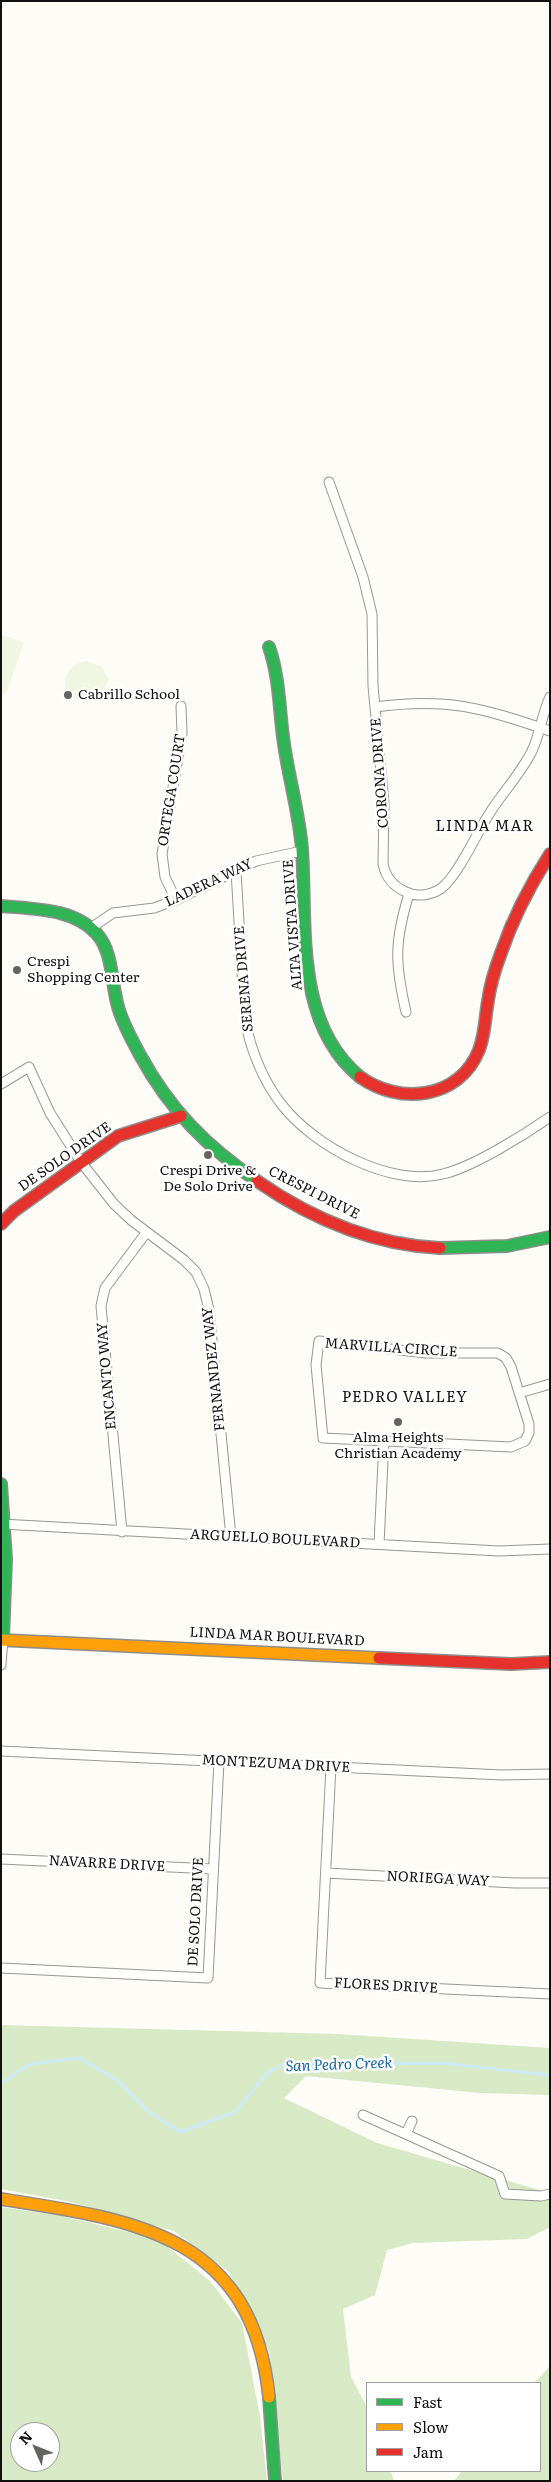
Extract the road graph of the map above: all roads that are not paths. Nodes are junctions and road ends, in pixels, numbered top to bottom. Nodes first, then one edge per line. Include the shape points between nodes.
1 (329, 482) dead end
2 (269, 647) dead end
3 (550, 697) edge
4 (181, 706) dead end
5 (375, 707) junction
6 (540, 728) junction
7 (550, 731) edge
8 (302, 851) junction
9 (550, 854) edge
10 (236, 871) junction
11 (409, 894) junction
12 (176, 900) junction
13 (1, 906) edge
14 (91, 928) junction
15 (406, 1012) dead end
16 (1, 1084) edge
17 (181, 1116) junction
18 (550, 1117) edge
19 (81, 1162) junction
20 (1, 1224) edge
21 (146, 1233) junction
22 (550, 1237) edge
23 (550, 1384) edge
24 (519, 1393) junction
25 (384, 1441) junction
26 (1, 1484) edge
27 (3, 1524) edge
28 (122, 1532) junction
29 (231, 1537) junction
30 (379, 1544) junction
31 (550, 1548) edge
32 (2, 1638) edge
33 (550, 1662) edge
34 (1, 1665) edge
35 (1, 1751) edge
36 (219, 1761) junction
37 (331, 1766) junction
38 (550, 1774) edge
39 (1, 1859) edge
40 (213, 1869) junction
41 (326, 1873) junction
42 (550, 1883) edge
43 (1, 1968) edge
44 (550, 1994) edge
45 (363, 2115) dead end
46 (412, 2121) dead end
47 (406, 2134) junction
48 (550, 2194) edge
49 (1, 2199) edge
50 (275, 2481) edge

1 - 5 street, CORONA DRIVE via 368,596 374,633 372,686
2 - 8 main road, ALTA VISTA DRIVE via 278,677 283,745 298,809
3 - 6 street
4 - 12 street, ORTEGA COURT via 182,733 162,854 166,876
5 - 6 street via 416,702 449,703 483,709
5 - 11 street, CORONA DRIVE via 384,803 383,864 391,882
6 - 7 street
6 - 11 street via 526,762 493,806 451,877 436,891
8 - 9 main road, ALTA VISTA DRIVE via 310,982 321,1028 336,1052 365,1080 389,1092 415,1096 452,1083 471,1065 478,1053 489,992 502,948 522,903
8 - 10 street, LADERA WAY via 265,858
10 - 12 street, LADERA WAY
10 - 18 street, SERENA DRIVE via 249,1039 274,1094 292,1117 315,1136 382,1171 428,1177 471,1163
11 - 15 street via 399,929 396,959
12 - 14 street, LADERA WAY via 154,908 113,913
13 - 14 main road, CRESPI DRIVE via 65,915
14 - 17 main road, CRESPI DRIVE via 106,949 116,1003 129,1035 161,1090
16 - 19 street, FERNANDEZ WAY via 29,1066 64,1139
17 - 19 main road, DE SOLO DRIVE via 118,1136
17 - 22 main road, CRESPI DRIVE via 208,1143 255,1180 308,1210 368,1236 406,1244 468,1247 506,1246
19 - 20 main road, DE SOLO DRIVE
19 - 21 street, FERNANDEZ WAY via 114,1204
21 - 28 street, ENCANTO WAY via 105,1288 101,1306
21 - 29 street, FERNANDEZ WAY via 184,1260 196,1272 204,1289 209,1310
23 - 24 street
24 - 25 street, MARVILLA CIRCLE via 529,1432 526,1441 518,1446
24 - 25 street, MARVILLA CIRCLE via 511,1367 498,1353 426,1353 319,1341 316,1365 323,1438
25 - 30 street
26 - 27 main road
27 - 28 street, ARGUELLO BOULEVARD
27 - 32 main road via 6,1570
28 - 29 street, ARGUELLO BOULEVARD
29 - 30 street, ARGUELLO BOULEVARD
30 - 31 street, ARGUELLO BOULEVARD via 499,1551
32 - 33 main road, LINDA MAR BOULEVARD via 501,1663
32 - 34 street
35 - 36 street, MONTEZUMA DRIVE
36 - 37 street, MONTEZUMA DRIVE
36 - 40 street, DE SOLO DRIVE
37 - 38 street, MONTEZUMA DRIVE via 502,1775
37 - 41 street, FLORES DRIVE
39 - 40 street, NAVARRE DRIVE
40 - 43 street, DE SOLO DRIVE via 208,1978
41 - 42 street, NORIEGA WAY
41 - 44 street, FLORES DRIVE via 320,1983
45 - 47 street
46 - 47 street
47 - 48 street via 499,2176 505,2194
49 - 50 main road via 138,2224 180,2242 216,2269 242,2302 261,2349

